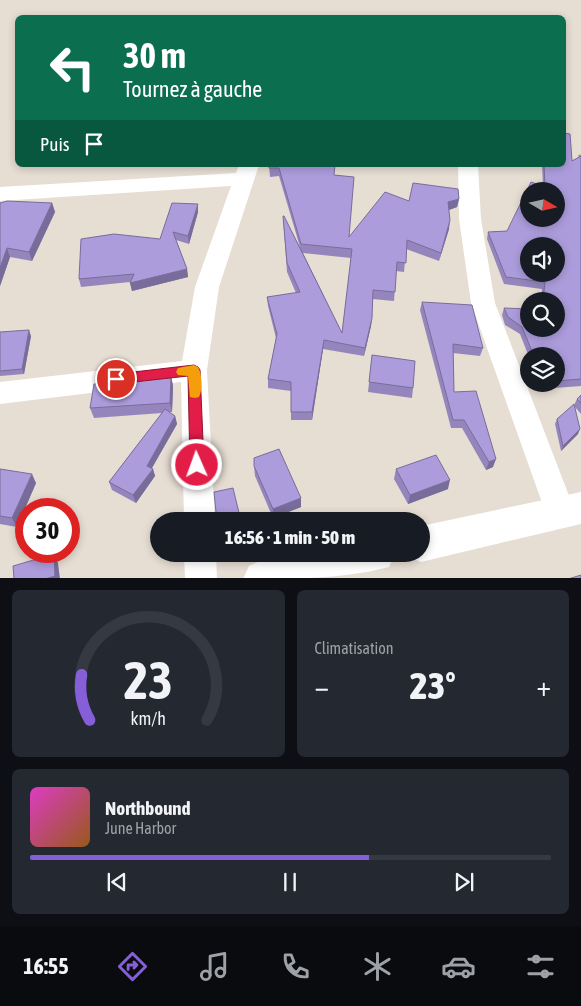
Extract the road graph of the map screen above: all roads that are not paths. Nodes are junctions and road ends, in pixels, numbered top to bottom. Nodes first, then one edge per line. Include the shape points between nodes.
1 (468, 167) edge
2 (247, 172) edge
3 (0, 194) edge
4 (194, 370) junction
5 (0, 393) edge
6 (571, 511) edge
7 (199, 512) edge
8 (430, 542) edge
9 (200, 562) edge
10 (338, 562) edge
11 (201, 578) edge
12 (262, 578) edge

1 - 6 street via 470,218 482,303
2 - 3 street
2 - 4 street via 207,287
4 - 5 street
4 - 7 street
6 - 8 street
9 - 11 street
10 - 12 street

